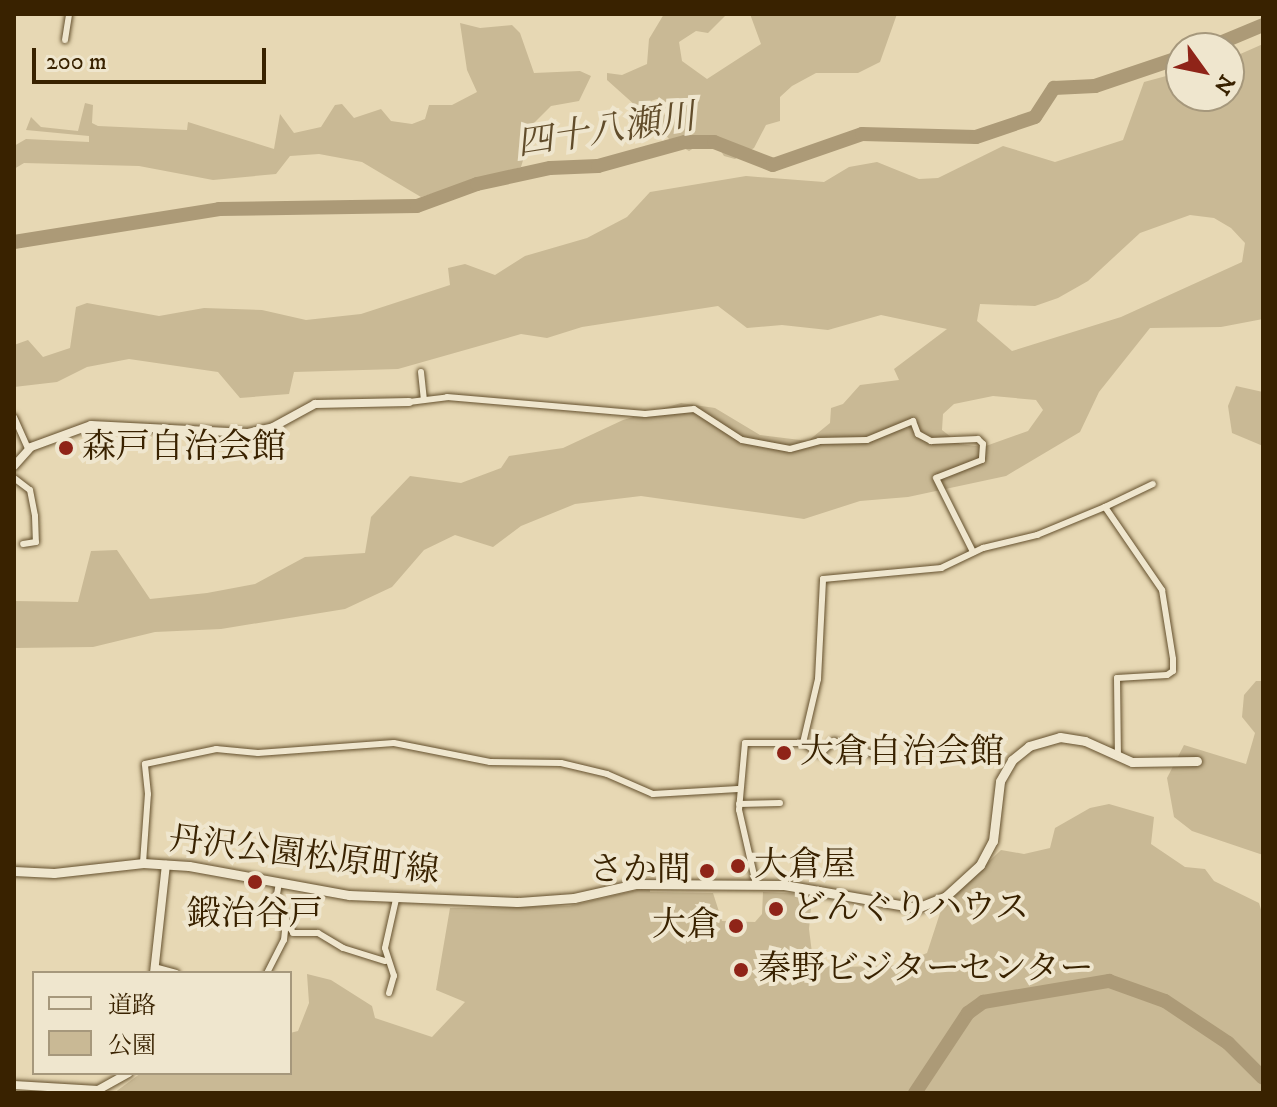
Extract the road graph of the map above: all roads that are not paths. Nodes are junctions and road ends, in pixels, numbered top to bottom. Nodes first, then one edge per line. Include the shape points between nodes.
1 (69, 14) edge
2 (65, 40) dead end
3 (421, 372) dead end
4 (424, 399) junction
5 (409, 402) joint
6 (14, 417) edge
7 (28, 449) junction
8 (14, 466) edge
9 (14, 478) edge
10 (1153, 484) dead end
11 (1105, 507) junction
12 (23, 544) dead end
13 (973, 552) junction
14 (803, 743) junction
15 (888, 749) dead end
16 (1118, 759) junction
17 (1197, 761) dead end
18 (738, 789) junction
19 (780, 803) dead end
20 (739, 804) junction
21 (143, 863) junction
22 (166, 865) junction
23 (14, 871) edge
24 (279, 881) junction
25 (756, 884) junction
26 (396, 899) junction
27 (286, 922) junction
28 (385, 961) junction
29 (154, 970) edge
30 (268, 971) edge
31 (389, 993) dead end
32 (125, 1075) edge
33 (14, 1085) edge

1 - 2 street
3 - 4 street
4 - 5 street
4 - 13 street via 645,414 694,409 742,440 790,449 819,441 867,440 913,421 918,434 931,441 978,439 982,460 936,478
5 - 7 street via 315,404 273,427 248,433 91,425
6 - 7 street
7 - 8 street
9 - 12 street via 30,490 35,516 36,542
10 - 11 street
11 - 13 street via 1037,535
11 - 16 street via 1162,590 1173,659 1173,671 1167,675 1117,678
13 - 14 street via 941,568 823,579 818,679
14 - 15 street via 820,754 834,741 876,755 889,754
14 - 18 street via 745,743
16 - 17 main road, 丹沢公園松原町線
16 - 25 main road, 丹沢公園松原町線 via 1085,741 1060,737 1020,752 1000,781 987,854 935,903 898,907 811,888
18 - 20 street
18 - 21 street via 653,794 607,774 561,763 490,762 394,743 258,753 216,749 145,764
19 - 20 street
20 - 25 street
21 - 22 main road, 丹沢公園松原町線
21 - 23 main road, 丹沢公園松原町線 via 54,873
22 - 24 main road, 丹沢公園松原町線
22 - 29 street
24 - 26 main road, 丹沢公園松原町線
24 - 27 street via 276,902
25 - 26 main road, 丹沢公園松原町線 via 636,884 574,898 517,902
26 - 28 street
27 - 28 street via 299,936 318,933 353,953
27 - 30 street via 284,940
28 - 31 street via 394,976
32 - 33 street via 98,1090

